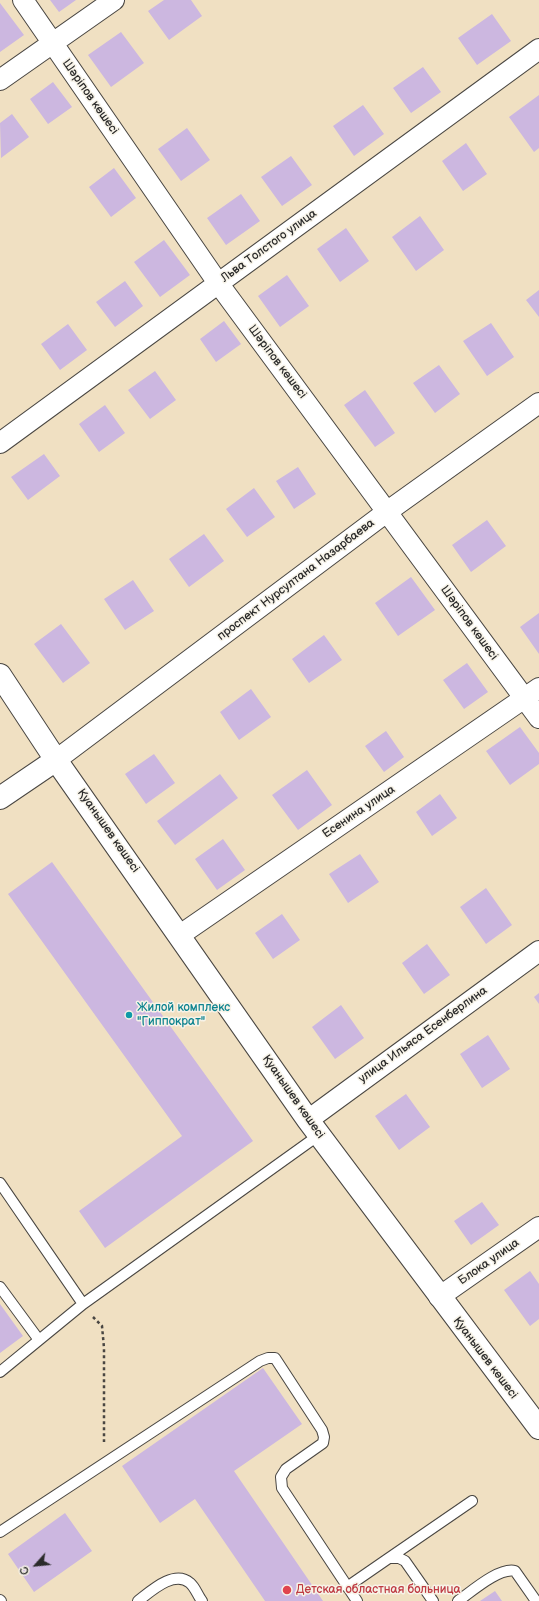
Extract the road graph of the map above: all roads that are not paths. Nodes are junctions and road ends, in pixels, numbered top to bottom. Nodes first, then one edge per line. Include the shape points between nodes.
1 (22, 0) edge
2 (114, 0) edge
3 (53, 43) junction
4 (539, 49) edge
5 (0, 80) edge
6 (218, 283) junction
7 (539, 403) edge
8 (0, 443) edge
9 (388, 511) junction
10 (0, 675) edge
11 (532, 693) edge
12 (539, 718) edge
13 (56, 760) junction
14 (0, 798) edge
15 (180, 935) junction
16 (539, 951) edge
17 (313, 1128) junction
18 (0, 1183) edge
19 (539, 1227) edge
20 (0, 1287) edge
21 (439, 1297) junction
22 (83, 1304) junction
23 (39, 1340) junction
24 (0, 1372) edge
25 (539, 1428) edge
26 (472, 1501) dead end
27 (0, 1532) edge
28 (389, 1558) junction
29 (347, 1587) junction
30 (138, 1601) edge
31 (202, 1601) edge
32 (357, 1601) edge
33 (433, 1601) edge
34 (458, 1601) edge
35 (536, 1601) edge

1 - 3 street, Шәріпов көшесі
2 - 3 street
3 - 5 street
3 - 6 street, Шәріпов көшесі
4 - 6 street, Льва Толстого улица
6 - 8 street, Льва Толстого улица
6 - 9 street, Шәріпов көшесі
7 - 9 street, проспект Нурсултана Назарбаева
9 - 11 street, Шәріпов көшесі
9 - 13 street, проспект Нурсултана Назарбаева
10 - 13 street, Қуанышев көшесі
11 - 12 street, Шәріпов көшесі
11 - 15 street, Есенина улица
13 - 14 street
13 - 15 street, Қуанышев көшесі
15 - 17 street, Қуанышев көшесі
16 - 17 street, улица Ильяса Есенберлина
17 - 21 street, Қуанышев көшесі
17 - 22 lane
18 - 22 lane
19 - 21 street, Блока улица
20 - 23 lane
21 - 25 street, Қуанышев көшесі
22 - 23 lane
23 - 24 lane
26 - 28 lane
27 - 29 lane via 260,1360 275,1358 324,1437 323,1443 286,1468 281,1477 282,1488
28 - 29 lane
28 - 33 lane via 405,1561
29 - 32 lane
30 - 31 lane via 167,1580 177,1578 189,1582
34 - 35 lane via 500,1572 509,1569 515,1571

